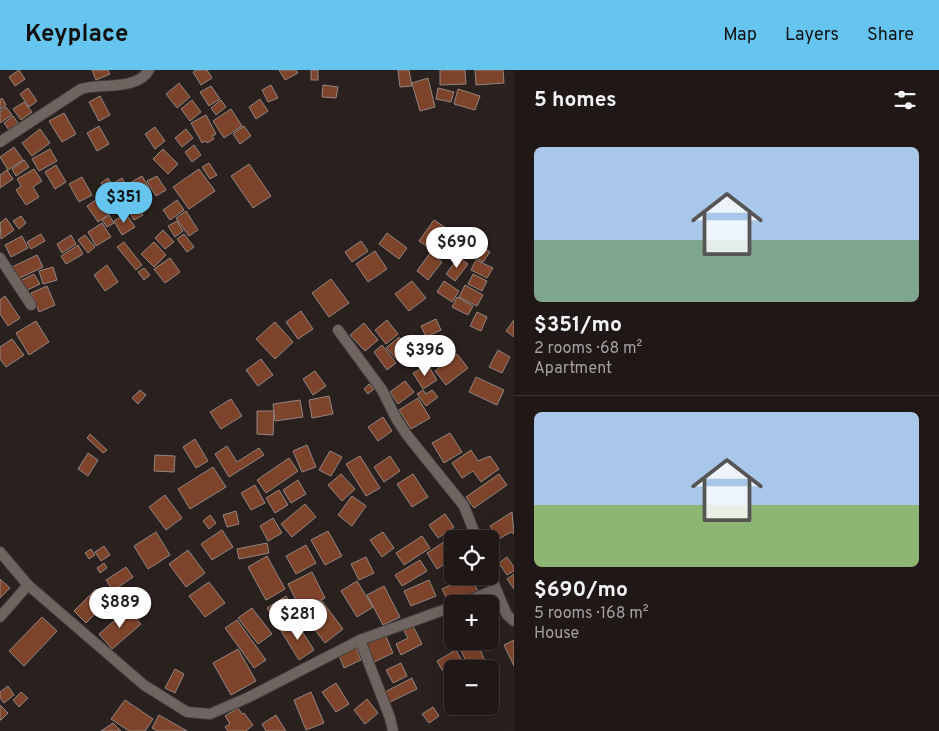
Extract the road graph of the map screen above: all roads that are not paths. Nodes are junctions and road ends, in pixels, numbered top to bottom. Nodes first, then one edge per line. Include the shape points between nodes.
1 (150, 70) edge
2 (0, 142) edge
3 (0, 258) edge
4 (30, 305) dead end
5 (338, 330) dead end
6 (473, 530) edge
7 (0, 552) edge
8 (28, 585) junction
9 (494, 585) edge
10 (496, 589) junction
11 (482, 595) edge
12 (444, 610) edge
13 (0, 617) edge
14 (514, 621) edge
15 (360, 640) junction
16 (393, 731) edge

1 - 2 street via 123,86 92,86 81,90
3 - 4 street
5 - 6 street via 382,390 407,435 464,506
7 - 8 street
8 - 13 street
8 - 15 street via 144,685 187,712 210,714
9 - 10 street
10 - 11 street
10 - 14 street via 507,614
12 - 15 street
15 - 16 street

